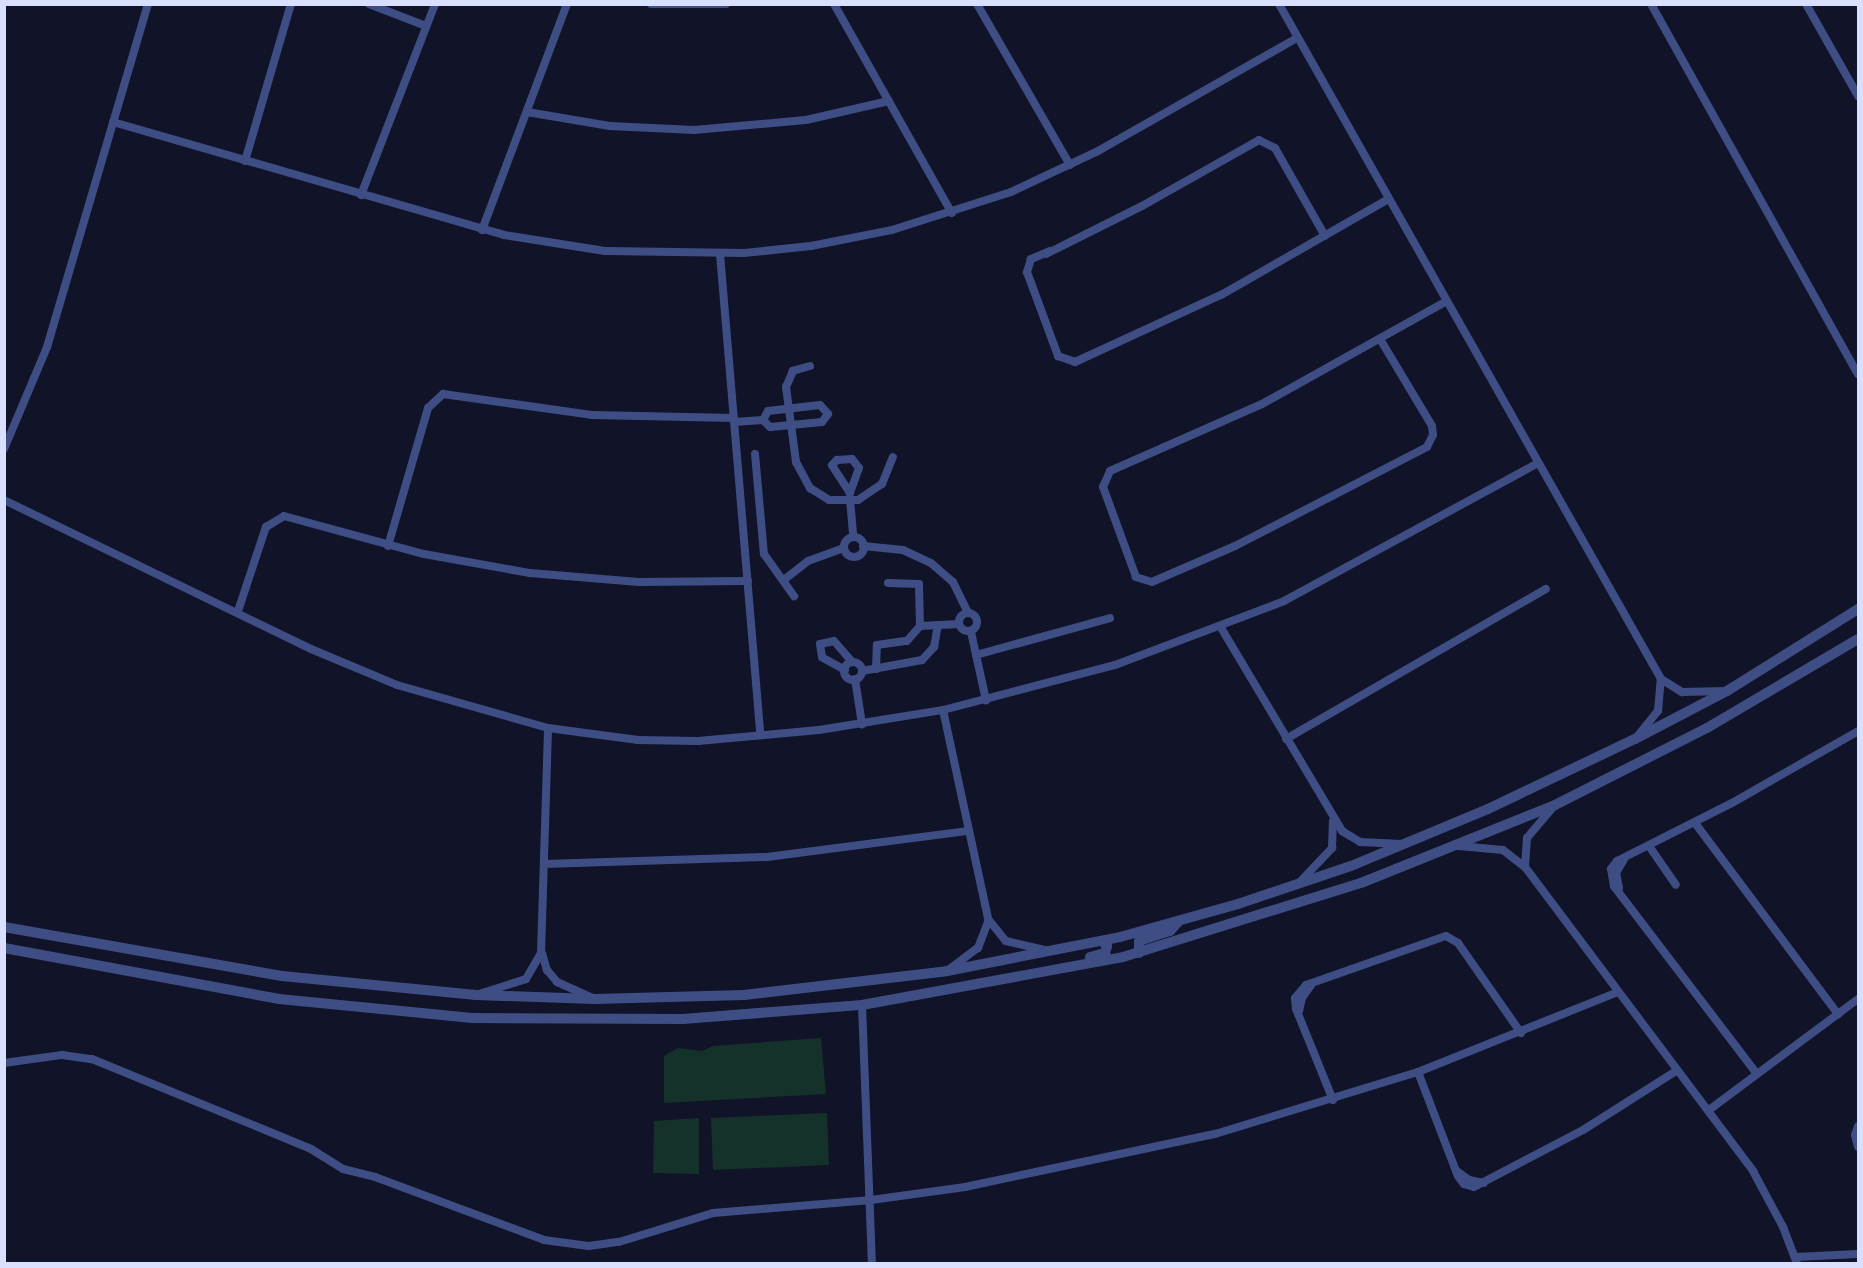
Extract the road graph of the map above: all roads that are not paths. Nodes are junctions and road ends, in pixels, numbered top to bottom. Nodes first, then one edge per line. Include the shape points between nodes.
1 (148, 4) edge
2 (369, 4) edge
3 (435, 4) edge
4 (567, 4) edge
5 (651, 4) edge
6 (726, 4) edge
7 (834, 4) edge
8 (977, 4) edge
9 (1279, 4) edge
10 (1651, 4) edge
11 (1806, 4) edge
12 (291, 5) edge
13 (426, 26) junction
14 (1298, 38) junction
15 (1858, 96) edge
16 (889, 101) junction
17 (526, 112) junction
18 (113, 122) junction
19 (245, 161) junction
20 (1070, 165) junction
21 (361, 195) junction
22 (1387, 200) junction
23 (952, 213) junction
24 (482, 230) junction
25 (1325, 236) junction
26 (720, 254) junction
27 (1445, 302) junction
28 (1380, 339) junction
29 (810, 366) dead end
30 (1858, 374) edge
31 (788, 408) junction
32 (734, 420) junction
33 (763, 420) junction
34 (791, 425) junction
35 (4, 449) edge
36 (755, 454) dead end
37 (893, 457) dead end
38 (1536, 464) junction
39 (850, 497) junction
40 (4, 500) edge
41 (853, 537) junction
42 (388, 546) junction
43 (863, 546) junction
44 (844, 548) junction
45 (785, 579) junction
46 (748, 581) junction
47 (888, 583) dead end
48 (1546, 590) dead end
49 (794, 596) dead end
50 (1858, 609) edge
51 (238, 611) junction
52 (968, 613) junction
53 (1110, 618) dead end
54 (959, 624) junction
55 (938, 625) junction
56 (920, 626) junction
57 (1220, 626) junction
58 (971, 632) junction
59 (1858, 639) edge
60 (976, 655) junction
61 (852, 662) junction
62 (876, 669) junction
63 (845, 670) junction
64 (862, 671) junction
65 (855, 679) junction
66 (1661, 679) junction
67 (1727, 691) junction
68 (986, 699) junction
69 (943, 710) junction
70 (862, 724) junction
71 (548, 728) junction
72 (1858, 731) edge
73 (760, 735) junction
74 (1286, 739) junction
75 (1635, 739) junction
76 (1555, 805) junction
77 (1332, 818) junction
78 (1695, 823) junction
79 (968, 831) junction
80 (1405, 844) junction
81 (1459, 846) junction
82 (1649, 846) junction
83 (544, 864) junction
84 (1525, 867) junction
85 (1676, 885) dead end
86 (1297, 886) junction
87 (988, 919) junction
88 (1179, 921) junction
89 (4, 927) edge
90 (1102, 940) junction
91 (4, 948) edge
92 (1052, 952) junction
93 (542, 953) junction
94 (1139, 953) junction
95 (1066, 969) junction
96 (947, 971) junction
97 (1618, 992) junction
98 (476, 995) junction
99 (595, 999) junction
100 (1858, 999) edge
101 (862, 1005) junction
102 (1838, 1014) junction
103 (1521, 1033) junction
104 (4, 1063) edge
105 (1676, 1071) junction
106 (1418, 1072) junction
107 (1757, 1074) junction
108 (1333, 1100) junction
109 (1709, 1110) junction
110 (1858, 1126) edge
111 (1858, 1147) edge
112 (871, 1200) junction
113 (1858, 1254) edge
114 (1796, 1260) edge
115 (872, 1263) edge

1 - 18 street
2 - 13 street
3 - 13 street
4 - 17 street
5 - 6 street
7 - 16 street
8 - 20 street
9 - 14 street
10 - 30 street
11 - 15 street
12 - 19 street
13 - 21 street
14 - 20 street
14 - 22 street
16 - 17 street via 806,120 694,130 610,126
16 - 23 street
17 - 24 street
18 - 19 street
18 - 35 street via 40,367
19 - 21 street
20 - 23 street
21 - 24 street
22 - 25 street
22 - 27 street
23 - 26 street via 812,246
24 - 26 street via 587,249
25 - 25 street via 1272,144 1263,140 1142,207 1050,251 1034,265 1032,286 1053,340 1068,357 1089,357 1191,310
26 - 32 street
27 - 28 street
27 - 38 street
28 - 28 street via 1245,412 1110,471 1104,478 1108,502 1136,577 1144,582 1166,576 1274,528 1414,453 1427,438 1427,419
29 - 31 street via 797,369 788,378
31 - 33 street via 768,411
31 - 34 street
31 - 34 street via 820,405 827,411 822,422
32 - 33 street
32 - 42 street via 592,415 443,394 428,408
32 - 46 street
33 - 34 street via 770,427
34 - 39 street via 796,462 805,483 822,497
36 - 45 street via 763,548 769,562
37 - 39 street via 890,471 877,489
38 - 57 street via 1324,581
38 - 66 street
39 - 41 street
40 - 51 street
41 - 43 street
41 - 44 street
42 - 46 street via 468,563 566,577 657,583
42 - 51 street via 289,517 275,518 266,527
43 - 44 street via 855,557
43 - 52 street via 903,550 931,563 953,582
44 - 45 street via 808,561
45 - 49 street
46 - 73 street
47 - 56 street via 919,584
48 - 74 street
50 - 67 street
51 - 71 street via 310,649 397,685
52 - 54 street via 960,618
52 - 58 street via 978,623
53 - 60 street
54 - 55 street
54 - 58 street
55 - 56 street
55 - 62 street via 934,647 922,660
56 - 62 street via 907,641 877,645
57 - 68 street via 1114,665
57 - 74 street
58 - 60 street
59 - 76 street via 1707,728
60 - 68 street
61 - 63 street
61 - 63 street via 834,641 820,644 822,657
61 - 64 street via 860,665
62 - 64 street
63 - 65 street
64 - 65 street
65 - 70 street
66 - 67 street via 1689,694
66 - 75 street via 1663,692 1658,711
67 - 75 street
68 - 69 street
69 - 70 street
69 - 79 street
70 - 73 street
71 - 73 street via 668,741
71 - 83 street
72 - 78 street
74 - 77 street
75 - 80 street
76 - 81 street
76 - 84 street via 1527,837
77 - 80 street via 1355,841
77 - 86 street via 1332,848
78 - 82 street
78 - 102 street
79 - 83 street via 755,858
79 - 87 street
80 - 86 street
81 - 84 street via 1503,850
81 - 94 street via 1306,902
82 - 85 street
82 - 107 street via 1626,857 1616,873 1622,894
83 - 93 street
84 - 97 street
86 - 88 street
87 - 92 street via 1006,941
87 - 96 street via 982,943
88 - 90 street
88 - 94 street via 1170,931 1139,941
89 - 98 street via 282,976
90 - 92 street
90 - 95 street via 1107,946 1105,952
91 - 101 street via 279,999 472,1018 670,1020
92 - 96 street
93 - 98 street via 526,979
93 - 99 street via 547,970 557,982
94 - 95 street
95 - 101 street
96 - 99 street via 793,991
97 - 103 street
97 - 105 street
98 - 99 street
100 - 102 street
101 - 112 street
102 - 107 street
103 - 106 street
103 - 108 street via 1450,938 1315,982 1301,988 1295,998
104 - 112 street via 62,1055 92,1059 311,1149 343,1169 559,1244 612,1244 725,1211
105 - 106 street via 1583,1130 1474,1187 1464,1184 1455,1168
105 - 109 street
106 - 108 street
107 - 109 street
108 - 112 street via 1215,1134 1058,1170
109 - 114 street via 1769,1198
110 - 111 street
112 - 115 street
113 - 114 street

